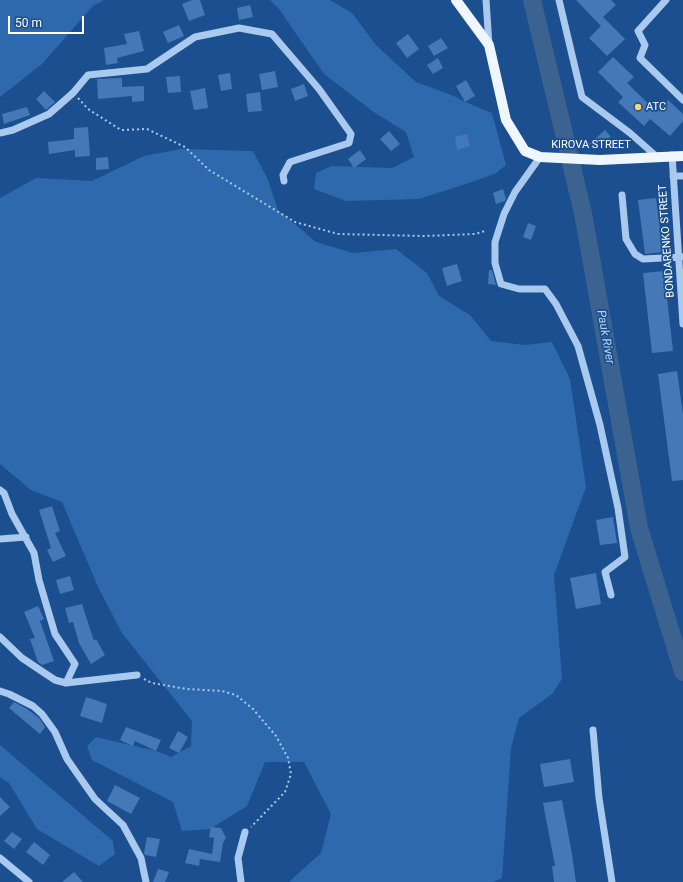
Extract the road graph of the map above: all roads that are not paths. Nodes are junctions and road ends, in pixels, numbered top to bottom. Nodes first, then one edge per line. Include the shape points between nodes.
1 (456, 0) edge
2 (486, 0) edge
3 (559, 0) edge
4 (666, 0) edge
5 (489, 45) junction
6 (683, 100) edge
7 (0, 133) edge
8 (672, 155) junction
9 (656, 156) junction
10 (683, 156) edge
11 (540, 157) junction
12 (673, 176) junction
13 (683, 176) edge
14 (284, 181) dead end
15 (622, 195) dead end
16 (681, 257) edge
17 (683, 324) edge
18 (0, 490) edge
19 (26, 537) junction
20 (0, 539) edge
21 (611, 596) dead end
22 (0, 637) edge
23 (137, 675) road end
24 (66, 683) junction
25 (0, 691) edge
26 (593, 730) dead end
27 (245, 832) road end
28 (0, 858) edge
29 (29, 882) edge
30 (146, 882) edge
31 (241, 882) edge
32 (612, 882) edge

1 - 5 main road, KIROVA STREET
2 - 5 street
3 - 9 street via 582,97
4 - 6 street via 638,31 645,45 640,58
5 - 11 main road, KIROVA STREET via 506,120 525,151
7 - 14 street via 49,114 73,93 88,75 147,69 195,37 240,28 272,34 319,89 351,134 349,142 290,162 283,175
8 - 9 main road, KIROVA STREET
8 - 10 main road, KIROVA STREET
8 - 12 street, BONDARENKO STREET
9 - 11 main road, KIROVA STREET via 600,160
11 - 21 street via 515,192 504,214 495,242 495,263 502,284 519,290 545,289 556,304 578,346 600,424 618,508 625,557 605,572
12 - 13 street
12 - 16 street, BONDARENKO STREET
15 - 16 street via 626,239 634,254 643,259
16 - 17 street, BONDARENKO STREET
18 - 19 street via 4,493 12,514
19 - 20 street
19 - 24 street via 34,553 55,634 75,664
22 - 24 street via 22,658 56,680
23 - 24 street
25 - 30 street via 33,706 42,714 55,732 67,759 95,799 123,825 141,858
26 - 32 street via 599,798
27 - 31 street via 238,858
28 - 29 street

